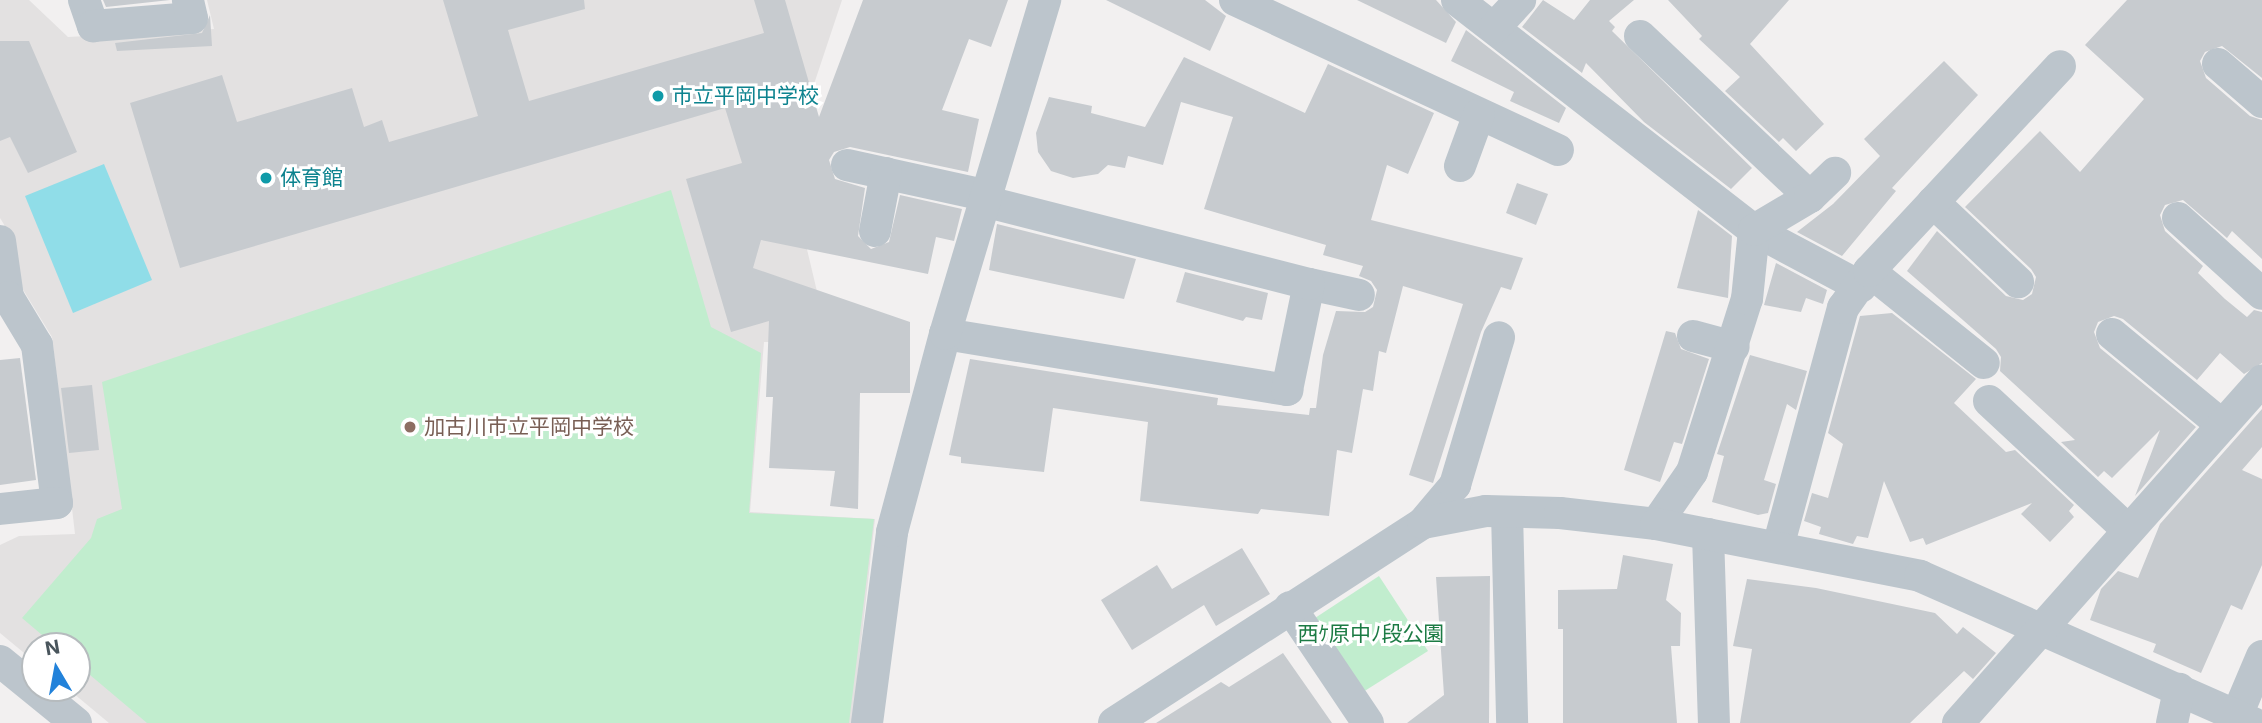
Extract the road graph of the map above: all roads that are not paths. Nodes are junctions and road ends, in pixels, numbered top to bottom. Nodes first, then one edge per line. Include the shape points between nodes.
1 (84, 0) edge
2 (188, 0) edge
3 (1045, 0) edge
4 (1237, 0) edge
5 (1457, 0) edge
6 (1520, 0) edge
7 (1495, 27) junction
8 (1640, 36) dead end
9 (2218, 64) dead end
10 (2060, 66) dead end
11 (2262, 102) edge
12 (1479, 114) junction
13 (1559, 150) dead end
14 (847, 165) dead end
15 (1460, 166) dead end
16 (886, 173) junction
17 (1835, 173) dead end
18 (1810, 197) junction
19 (984, 198) junction
20 (1933, 202) junction
21 (2178, 218) dead end
22 (1754, 230) junction
23 (875, 231) dead end
24 (0, 241) edge
25 (1865, 279) junction
26 (2018, 282) dead end
27 (1309, 284) junction
28 (2262, 294) edge
29 (1359, 295) dead end
30 (945, 334) junction
31 (2112, 334) dead end
32 (1693, 336) dead end
33 (1499, 337) dead end
34 (1734, 346) junction
35 (1984, 363) dead end
36 (2262, 381) edge
37 (1989, 401) dead end
38 (2222, 425) junction
39 (0, 509) edge
40 (1507, 512) junction
41 (1423, 523) junction
42 (1656, 524) junction
43 (2128, 530) junction
44 (1708, 534) junction
45 (1778, 547) junction
46 (1290, 607) junction
47 (2042, 626) junction
48 (2262, 656) edge
49 (0, 661) edge
50 (2179, 689) junction
51 (2246, 719) edge
52 (76, 723) edge
53 (867, 723) edge
54 (1114, 723) edge
55 (1368, 723) edge
56 (1512, 723) edge
57 (1714, 723) edge
58 (1958, 723) edge
59 (2172, 723) edge

1 - 2 street via 93,26 192,18
3 - 19 street
4 - 12 street
5 - 7 street
6 - 7 street
7 - 22 street
8 - 18 street
9 - 11 street
10 - 20 street
12 - 13 street
12 - 15 street
14 - 16 street
16 - 19 street
16 - 23 street
17 - 18 street
18 - 22 street
19 - 27 street
19 - 30 street
20 - 25 street
20 - 26 street
21 - 28 street
22 - 25 street
22 - 34 street via 1747,299
24 - 39 street via 8,297 37,345 57,503
25 - 35 street
25 - 45 street via 1843,308
27 - 29 street
27 - 30 street via 1287,390
30 - 53 street via 892,531
31 - 38 street
32 - 34 street
33 - 41 street via 1455,485
34 - 42 street via 1692,472
36 - 38 street
37 - 43 street
38 - 43 street
40 - 41 street
40 - 42 street
40 - 56 street
41 - 46 street
42 - 44 street
43 - 47 street
44 - 45 street
44 - 57 street
45 - 47 street via 1920,576
46 - 54 street
46 - 55 street
47 - 50 street
47 - 58 street
48 - 51 street
49 - 52 street
50 - 51 street
50 - 59 street

